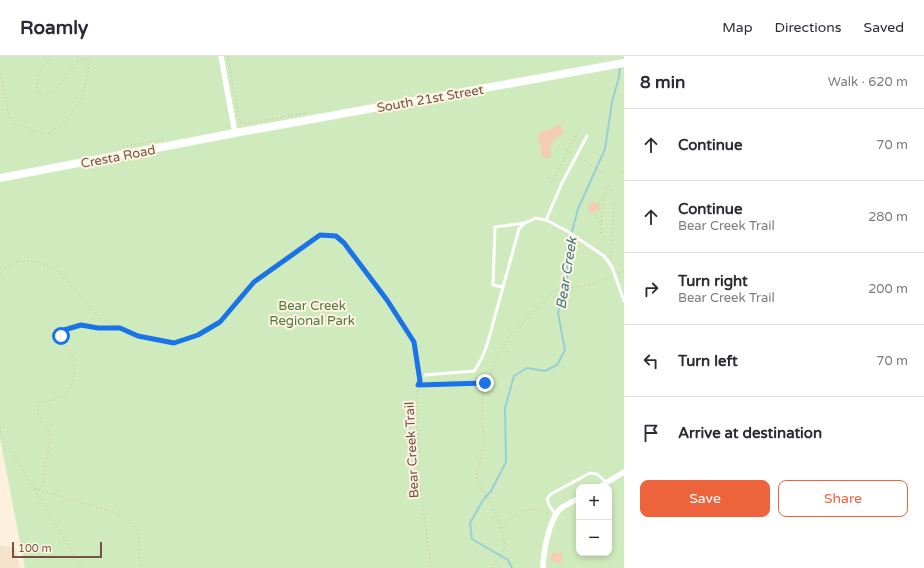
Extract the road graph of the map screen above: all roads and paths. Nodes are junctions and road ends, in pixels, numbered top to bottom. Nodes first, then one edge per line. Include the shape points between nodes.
1 (52, 56) edge
2 (221, 56) edge
3 (228, 56) edge
4 (624, 63) edge
5 (0, 74) edge
6 (308, 112) dead end
7 (579, 129) dead end
8 (235, 134) junction
9 (587, 136) dead end
10 (170, 138) dead end
11 (119, 148) dead end
12 (591, 165) dead end
13 (624, 171) edge
14 (0, 178) edge
15 (612, 179) junction
16 (551, 183) dead end
17 (604, 197) junction
18 (614, 204) dead end
19 (546, 220) junction
20 (524, 222) junction
21 (601, 223) junction
22 (601, 233) dead end
23 (608, 261) junction
24 (624, 271) edge
25 (0, 274) edge
26 (615, 276) junction
27 (503, 287) junction
28 (624, 301) edge
29 (120, 328) junction
30 (425, 375) dead end
31 (485, 383) junction
32 (418, 385) junction
33 (0, 427) edge
34 (624, 472) edge
35 (607, 483) joint
36 (33, 488) junction
37 (40, 490) junction
38 (576, 500) edge
39 (555, 515) junction
40 (501, 529) junction
41 (82, 568) edge
42 (143, 568) edge
43 (431, 568) edge
44 (492, 568) edge
45 (543, 568) edge

1 - 5 path via 38,74 37,91 42,95 60,86 81,58 87,59 90,66 84,92 77,107 49,133 39,133 14,123 9,117
2 - 8 street
3 - 6 path via 239,119 243,124
4 - 8 main road, South 21st Street
7 - 16 path
8 - 14 main road, Cresta Road
9 - 19 lane
10 - 11 path
12 - 15 path
13 - 15 path
15 - 17 path
17 - 21 path
17 - 21 path via 598,202 599,211 595,214
18 - 23 path via 611,254
19 - 20 lane via 536,218
19 - 23 lane via 567,231
20 - 27 lane via 519,229
20 - 27 lane via 495,227 493,285
21 - 22 path
23 - 26 lane
24 - 26 path
25 - 29 path, Bear Creek Trail via 19,261 35,261 54,268 100,318
26 - 28 lane
26 - 31 path via 589,285 555,290 509,337
27 - 30 lane via 487,343 480,363 474,371
29 - 32 path, Bear Creek Trail via 138,336 174,343 198,335 220,322 254,282 320,235 336,236 387,300 414,342 420,381
29 - 37 path via 81,325 64,330 61,336 74,364 73,384 60,398 39,402 37,408 50,434 44,483
31 - 32 path
31 - 40 path via 482,425 485,442 476,478 497,515
32 - 43 path, Bear Creek Trail via 418,471
33 - 36 path via 1,434
34 - 35 street
35 - 39 lane via 597,474 590,473 551,494 547,499
36 - 37 path
36 - 41 path
37 - 42 path via 116,513 132,522 138,529
38 - 39 street
39 - 40 path via 523,510
39 - 45 street via 543,557
40 - 44 path via 506,545

